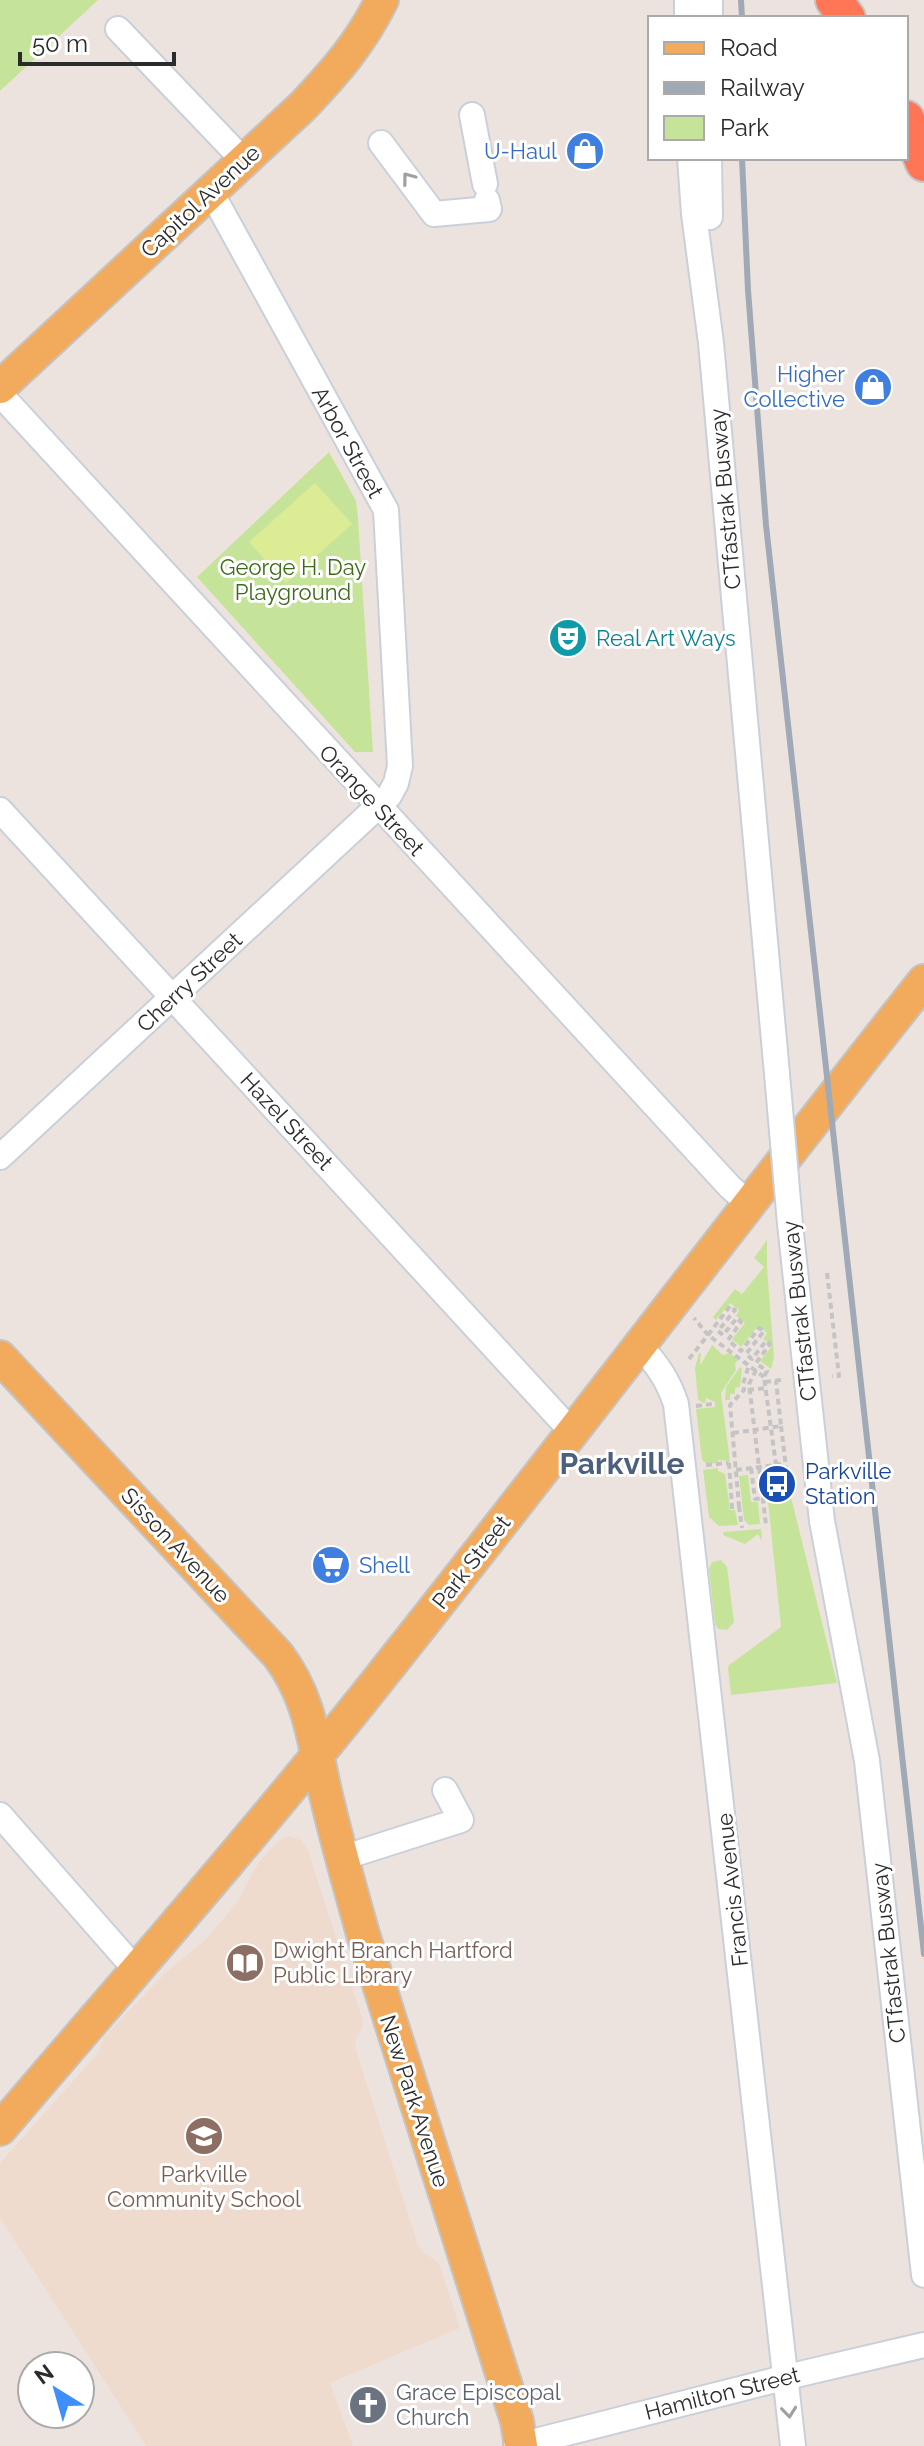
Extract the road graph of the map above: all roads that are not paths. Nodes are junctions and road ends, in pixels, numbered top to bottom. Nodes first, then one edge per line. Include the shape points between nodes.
1 (382, 0) edge
2 (118, 29) dead end
3 (472, 115) dead end
4 (908, 124) edge
5 (381, 143) dead end
6 (690, 160) edge
7 (709, 160) edge
8 (244, 161) junction
9 (924, 163) edge
10 (211, 192) junction
11 (711, 343) junction
12 (0, 387) edge
13 (0, 394) edge
14 (378, 806) junction
15 (0, 810) edge
16 (924, 981) edge
17 (173, 997) junction
18 (0, 1157) edge
19 (748, 1203) junction
20 (640, 1346) junction
21 (0, 1357) edge
22 (573, 1433) junction
23 (318, 1754) junction
24 (445, 1790) dead end
25 (0, 1815) edge
26 (342, 1858) junction
27 (136, 1970) junction
28 (0, 2129) edge
29 (924, 2275) edge
30 (924, 2345) edge
31 (787, 2377) junction
32 (519, 2445) edge
33 (793, 2446) edge

1 - 8 main road, Capitol Avenue via 349,56
2 - 8 street
3 -> 5 street via 489,209 434,214
4 - 9 highway
6 - 11 street, CTfastrak Busway
7 - 11 street, CTfastrak Busway
8 - 10 main road, Capitol Avenue
10 - 12 main road, Capitol Avenue
10 - 14 street, Arbor Street via 386,510 400,766 389,796
11 - 29 street, CTfastrak Busway, bridge via 794,1269 822,1521 867,1761
13 - 14 street, Orange Street
14 - 17 street, Cherry Street
14 - 19 street, Orange Street
15 - 17 street, Hazel Street
16 - 19 main road, Park Street
17 - 18 street, Cherry Street
17 - 22 street, Hazel Street
19 - 20 main road, Park Street
20 - 22 main road, Park Street
20 - 31 street, Francis Avenue via 669,1383 676,1404
21 - 23 main road, Sisson Avenue via 278,1655 300,1688
22 - 23 main road, Park Street
23 - 26 main road, New Park Avenue
23 - 27 main road, Park Street
24 - 26 street via 461,1820
25 - 27 street
26 - 32 main road, New Park Avenue via 517,2421
27 - 28 main road, Park Street
30 - 31 street, Hamilton Street
31 - 32 street, Hamilton Street
31 -> 33 street, Francis Avenue

